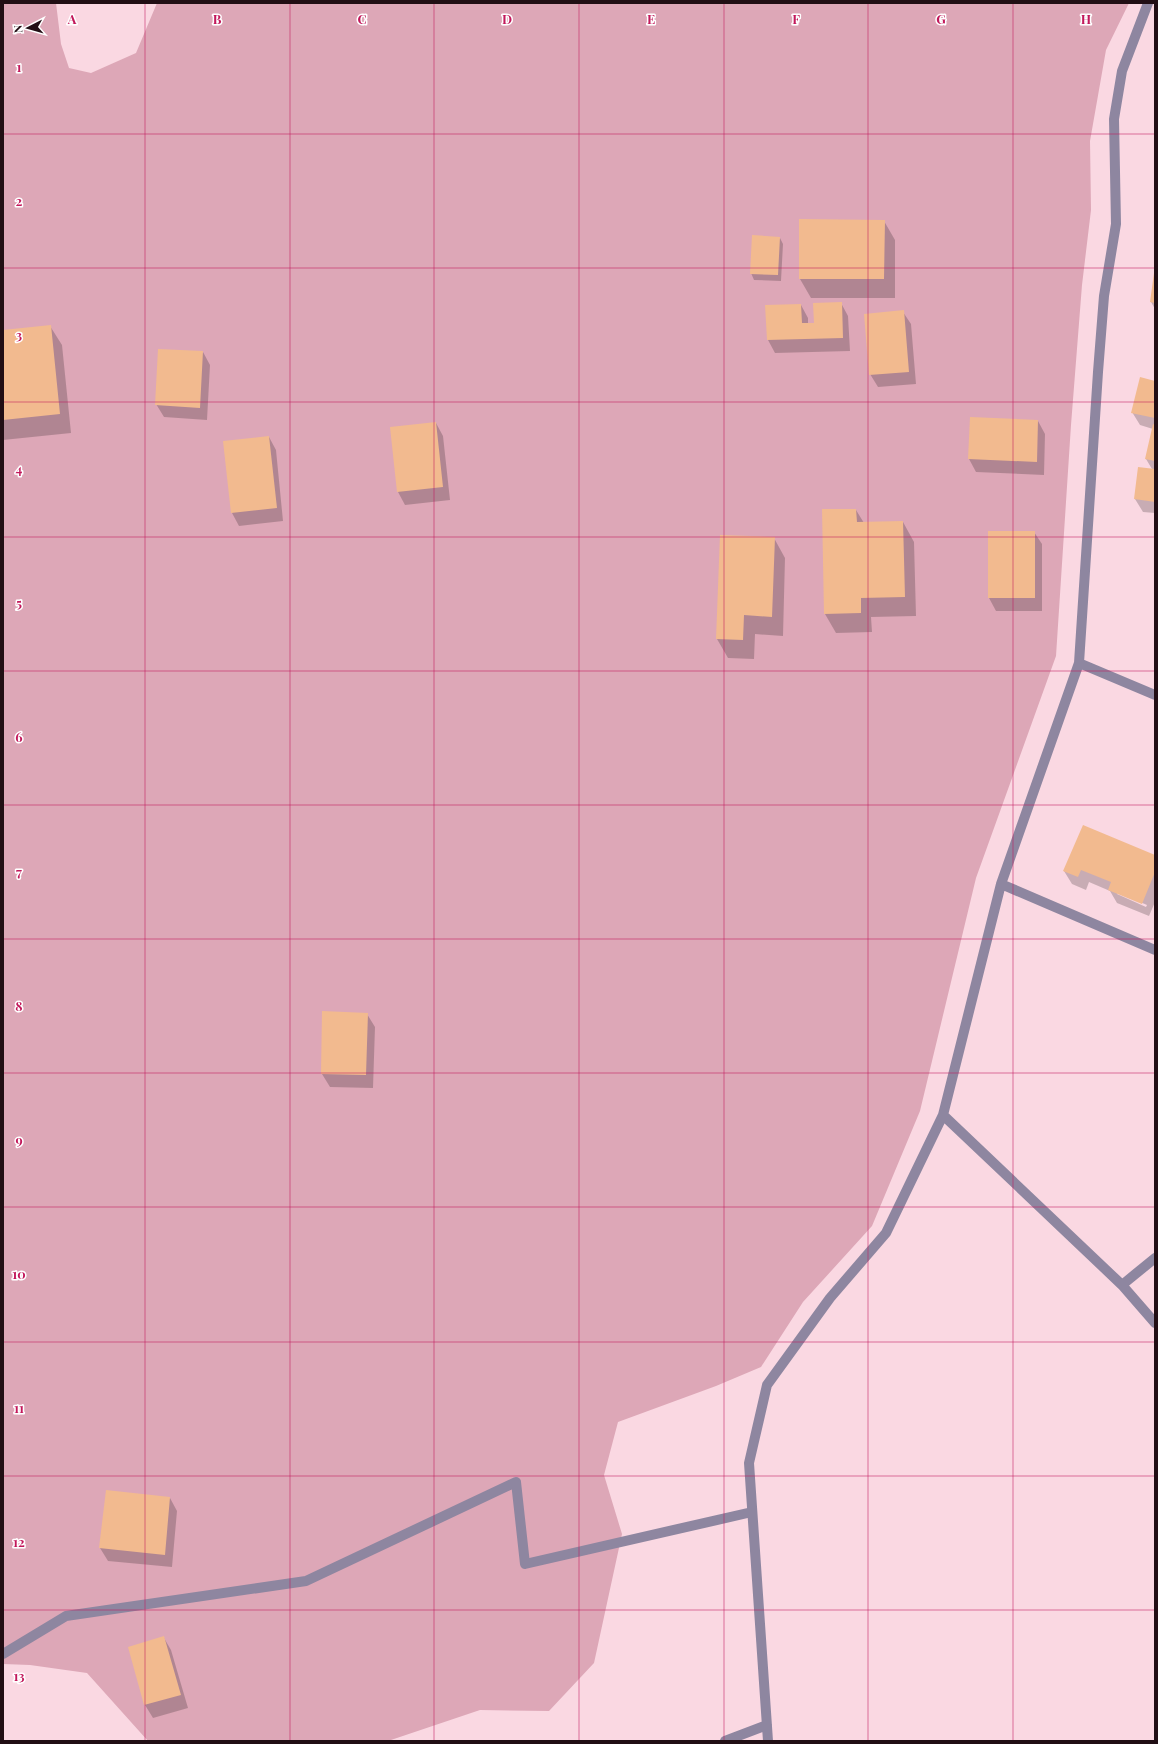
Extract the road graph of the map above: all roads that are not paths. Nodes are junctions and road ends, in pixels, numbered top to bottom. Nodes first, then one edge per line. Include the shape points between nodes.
1 (1148, 3) edge
2 (1079, 663) junction
3 (1155, 695) edge
4 (1001, 884) junction
5 (1155, 950) edge
6 (943, 1115) junction
7 (1155, 1258) edge
8 (1122, 1285) junction
9 (1155, 1324) edge
10 (752, 1512) junction
11 (3, 1654) edge
12 (767, 1725) junction
13 (725, 1741) edge
14 (768, 1741) edge

1 - 2 street via 1122,71 1114,119 1116,224 1104,296
2 - 3 street
2 - 4 street
4 - 5 street
4 - 6 street
6 - 8 street
6 - 10 street via 886,1233 830,1298 767,1385 748,1463
7 - 8 street
8 - 9 street
10 - 11 street via 525,1564 516,1482 306,1581 66,1616
10 - 12 street
12 - 13 street
12 - 14 street

